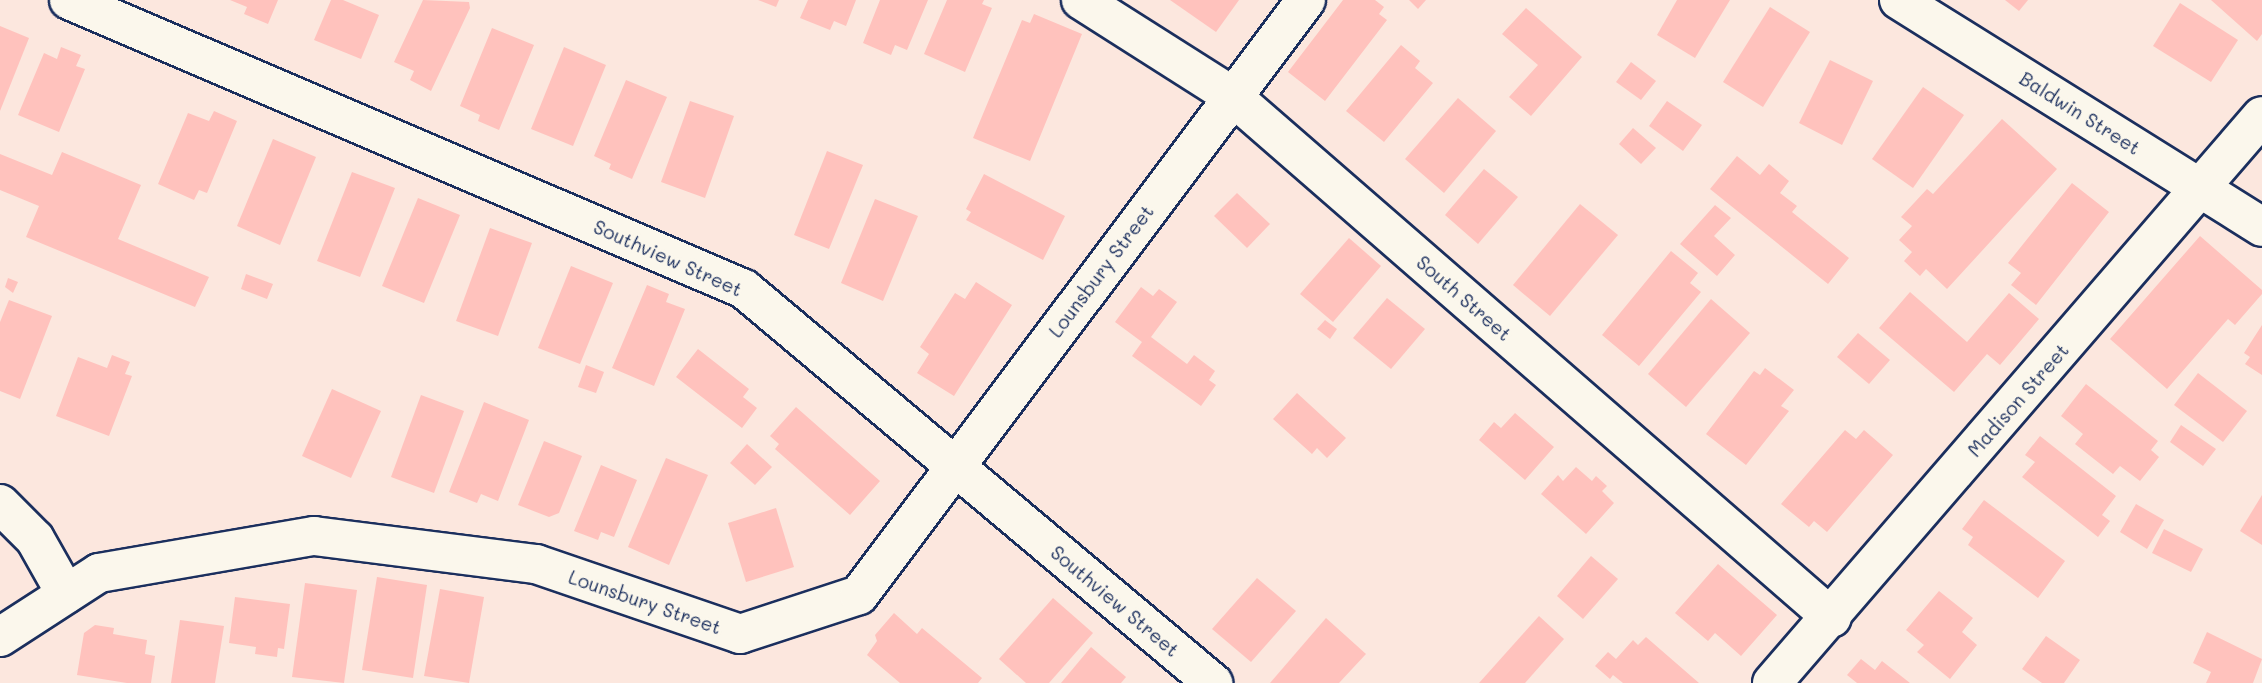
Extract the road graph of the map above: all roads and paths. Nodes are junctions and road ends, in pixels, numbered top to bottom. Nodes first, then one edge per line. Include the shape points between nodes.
1 (69, 0) edge
2 (1081, 0) edge
3 (1306, 0) edge
4 (1899, 0) edge
5 (1232, 96) junction
6 (2262, 116) edge
7 (2200, 188) junction
8 (2262, 227) edge
9 (954, 467) junction
10 (0, 504) edge
11 (66, 594) junction
12 (1832, 618) junction
13 (0, 636) edge
14 (1213, 683) edge
15 (1772, 683) edge

1 - 9 street, Southview Street via 744,289
2 - 5 street, South Street
3 - 5 street, Lounsbury Street
4 - 7 street, Baldwin Street
5 - 9 street, Lounsbury Street
5 - 12 street, South Street
6 - 7 street, Madison Street
7 - 8 street, Baldwin Street
7 - 12 street, Madison Street
9 - 11 street, Lounsbury Street via 859,595 740,634 536,564 314,536 99,573
9 - 14 street, Southview Street
10 - 11 street via 35,540
11 - 13 street, Lounsbury Street
12 - 15 street, Madison Street

